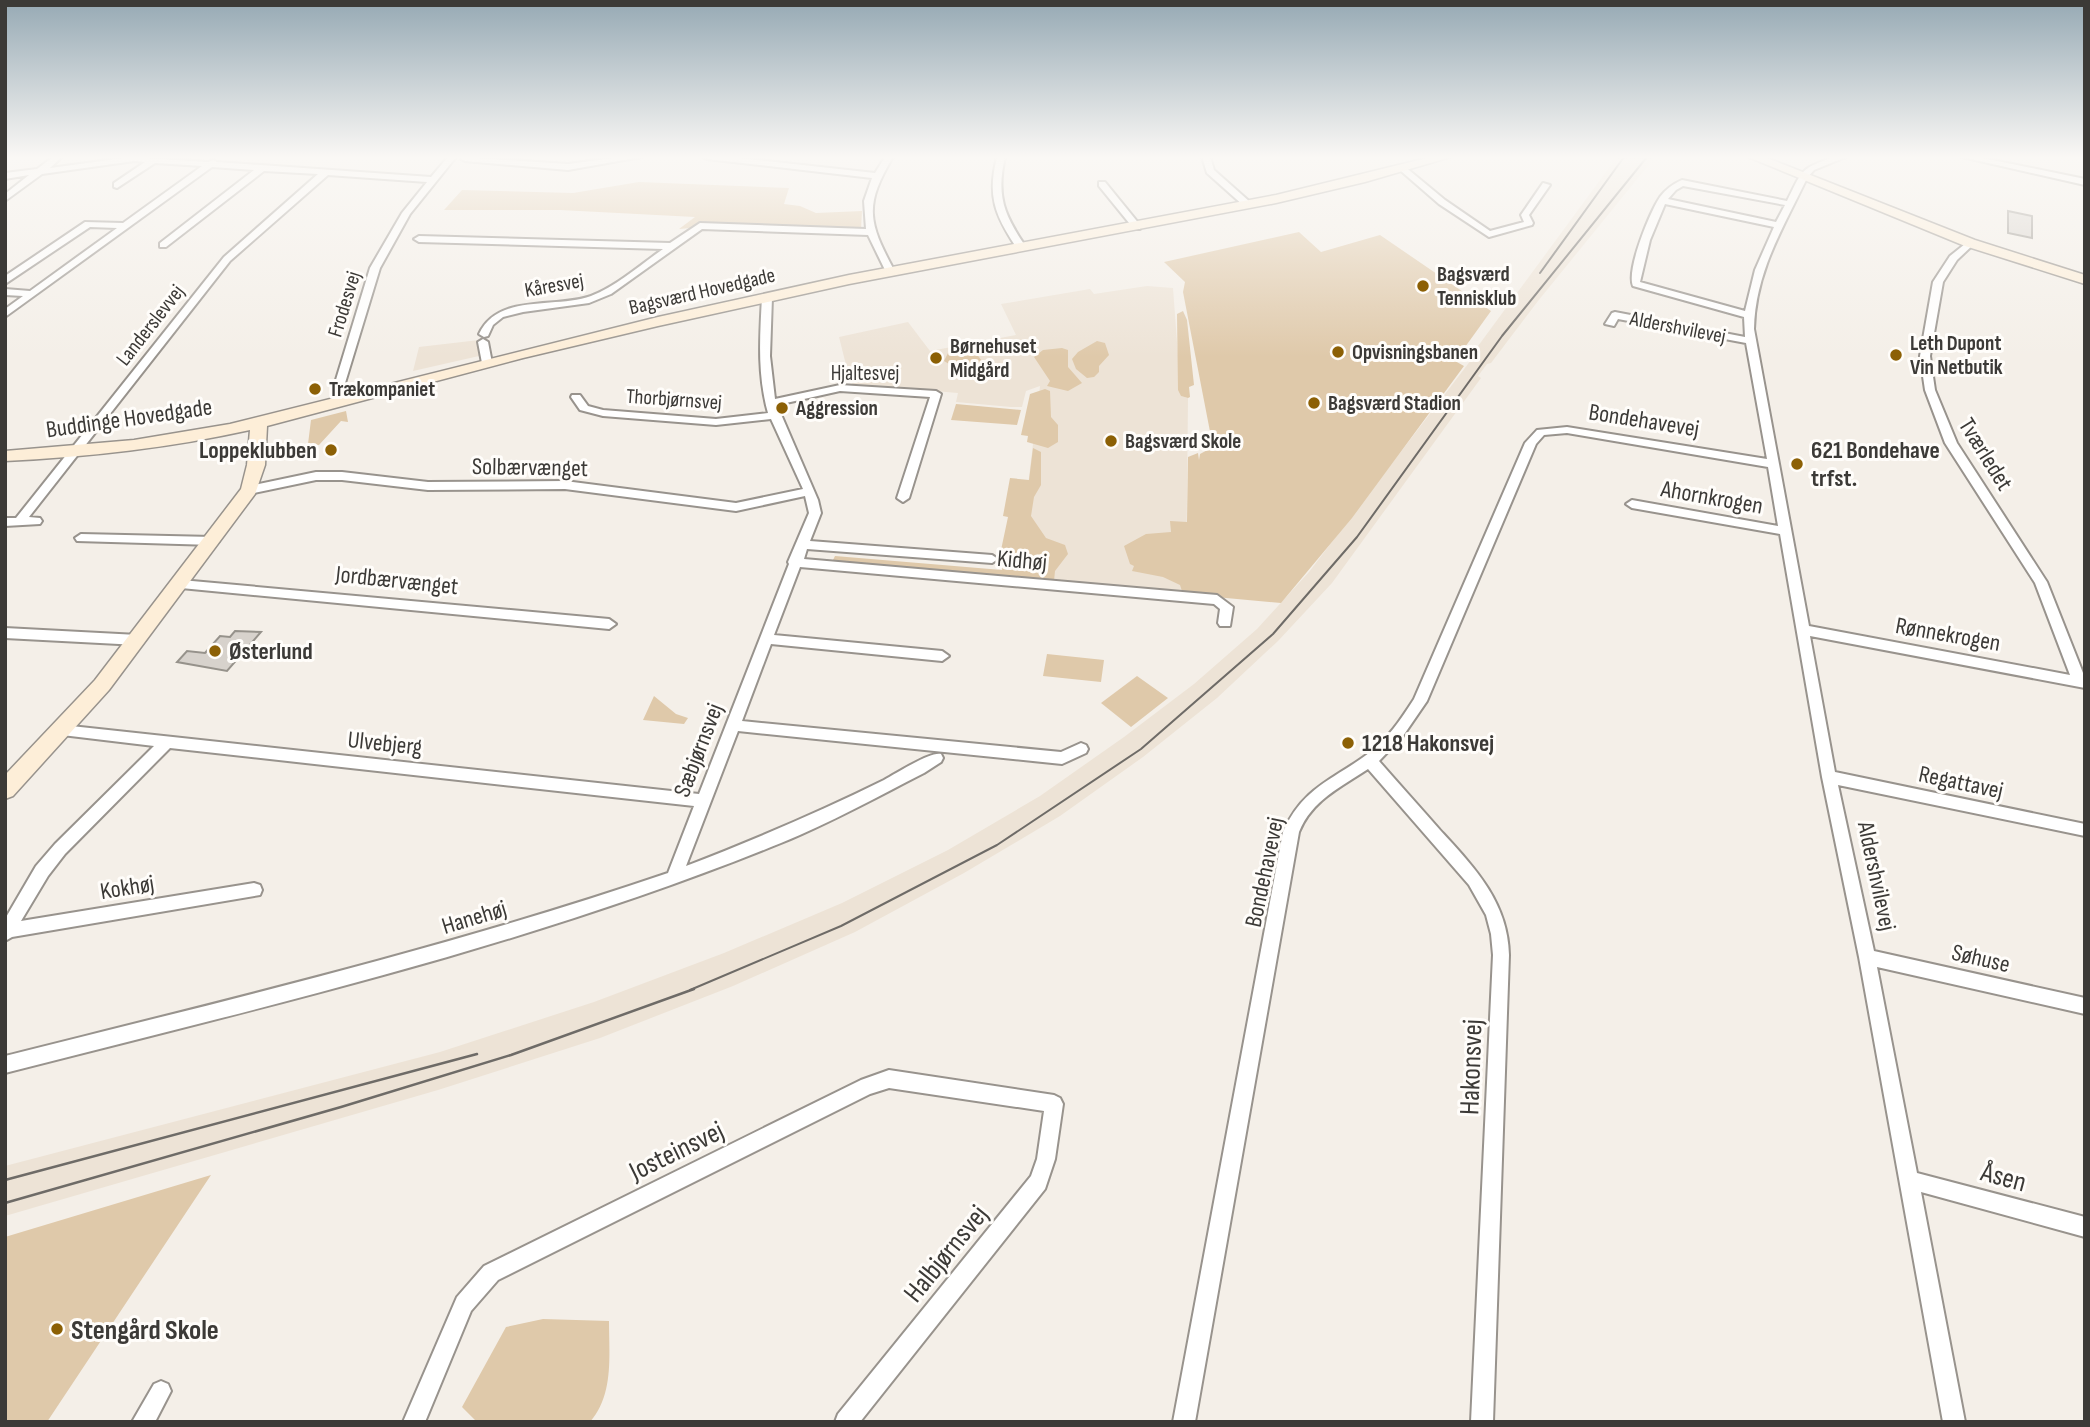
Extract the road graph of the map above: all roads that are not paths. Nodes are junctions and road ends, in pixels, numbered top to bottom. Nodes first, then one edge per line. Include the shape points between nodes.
1 (128, 224) edge
2 (191, 224) edge
3 (267, 224) edge
4 (400, 224) edge
5 (869, 224) edge
6 (1005, 224) edge
7 (1134, 224) edge
8 (1153, 224) edge
9 (1474, 224) edge
10 (1527, 224) edge
11 (1652, 224) edge
12 (1769, 224) edge
13 (1921, 224) edge
14 (125, 226) junction
15 (1780, 226) joint
16 (1137, 227) junction
17 (869, 232) junction
18 (418, 239) dead end
19 (1970, 243) junction
20 (163, 245) dead end
21 (670, 246) junction
22 (1021, 247) junction
23 (889, 270) junction
24 (2085, 280) edge
25 (5, 281) edge
26 (5, 292) edge
27 (32, 295) junction
28 (767, 297) junction
29 (5, 314) edge
30 (1748, 315) junction
31 (1610, 324) dead end
32 (1750, 341) junction
33 (487, 363) junction
34 (576, 397) dead end
35 (339, 402) junction
36 (773, 409) junction
37 (260, 423) junction
38 (75, 452) junction
39 (5, 456) edge
40 (1773, 464) junction
41 (249, 490) junction
42 (810, 492) junction
43 (903, 498) dead end
44 (1632, 504) dead end
45 (36, 521) dead end
46 (5, 522) edge
47 (19, 522) junction
48 (1785, 531) junction
49 (81, 538) dead end
50 (213, 541) junction
51 (803, 545) junction
52 (992, 559) dead end
53 (794, 562) junction
54 (181, 584) junction
55 (1225, 623) dead end
56 (609, 624) dead end
57 (1803, 630) junction
58 (5, 633) edge
59 (765, 639) junction
60 (138, 640) junction
61 (942, 656) dead end
62 (2082, 682) edge
63 (732, 725) junction
64 (62, 730) junction
65 (167, 742) junction
66 (1081, 749) dead end
67 (936, 758) dead end
68 (1369, 761) junction
69 (1829, 777) junction
70 (5, 790) edge
71 (703, 801) junction
72 (2085, 830) edge
73 (674, 877) junction
74 (254, 890) dead end
75 (6, 932) edge
76 (1867, 957) junction
77 (2085, 1006) edge
78 (5, 1065) edge
79 (1054, 1104) joint
80 (1909, 1180) junction
81 (2085, 1227) edge
82 (161, 1391) dead end
83 (143, 1422) edge
84 (414, 1422) edge
85 (846, 1422) edge
86 (1184, 1422) edge
87 (1482, 1422) edge
88 (1954, 1422) edge

1 - 14 street
2 - 20 street
3 - 38 street, Landerslevvej via 227,259
4 - 35 street, Frodesvej via 375,268 340,383
5 - 17 street
6 - 22 street
7 - 16 street
8 - 16 street, Bagsværd Hovedgade
9 - 10 street via 1489,234
11 - 30 street via 1636,284
12 - 15 street
13 - 19 street
14 - 25 street via 88,224
14 - 27 street
15 - 30 street, Aldershvilevej via 1753,288
16 - 22 street, Bagsværd Hovedgade
17 - 21 street, Kåresvej via 710,225 689,231
17 - 23 street
18 - 21 street
19 - 24 street
19 - 62 street, Tværledet via 1948,264 1938,282 1925,356 1930,390 1951,441 2041,582
21 - 33 street, Kåresvej via 608,292 589,300 500,315 489,323 484,338
22 - 23 street, Bagsværd Hovedgade
23 - 28 street, Bagsværd Hovedgade
26 - 27 street
27 - 29 street
28 - 33 street, Bagsværd Hovedgade
28 - 36 street, Sæbjørnsvej via 763,356
30 - 32 street, Aldershvilevej
31 - 32 street, Aldershvilevej via 1615,315
32 - 40 street, Aldershvilevej
33 - 35 street, Bagsværd Hovedgade
34 - 36 street, Thorbjørnsvej via 584,408 603,413 716,422 740,421
35 - 37 street, Bagsværd Hovedgade
36 - 42 street, Sæbjørnsvej
36 - 43 street, Hjaltesvej via 840,388 936,394
37 - 38 street, Buddinge Hovedgade
37 - 41 street
38 - 39 street, Buddinge Hovedgade
38 - 47 street, Landerslevvej
40 - 48 street, Aldershvilevej
40 - 68 street, Bondehavevej via 1567,430 1541,432 1531,443 1423,697 1406,723
41 - 42 street, Solbærvænget via 316,476 342,476 428,486 565,485 736,507
41 - 50 street
42 - 51 street, Sæbjørnsvej via 815,513
44 - 48 street, Ahornkrogen
45 - 47 street
46 - 47 street
48 - 57 street, Aldershvilevej
49 - 50 street
50 - 54 street
51 - 52 street
51 - 53 street, Sæbjørnsvej
53 - 55 street, Kidhøj via 1217,600 1227,607
53 - 59 street, Sæbjørnsvej
54 - 56 street, Jordbærvænget
54 - 60 street
57 - 62 street, Rønnekrogen
57 - 69 street, Aldershvilevej
58 - 60 street
59 - 61 street
59 - 63 street, Sæbjørnsvej
60 - 64 street
63 - 66 street via 1062,758
63 - 71 street, Sæbjørnsvej
64 - 65 street, Ulvebjerg
64 - 70 street
65 - 71 street, Ulvebjerg
65 - 75 street via 60,849
67 - 73 street, Hanehøj via 778,837
68 - 86 street, Bondehavevej via 1315,796 1294,821
68 - 87 street, Hakonsvej via 1475,880 1498,923 1501,954
69 - 72 street, Regattavej
69 - 76 street, Aldershvilevej
71 - 73 street, Sæbjørnsvej
73 - 78 street, Hanehøj via 448,951
74 - 75 street, Kokhøj
76 - 77 street, Søhuse
76 - 80 street, Aldershvilevej
79 - 84 street, Josteinsvej via 889,1079 491,1273 464,1304
79 - 85 street, Halbjørnsvej via 1038,1182
80 - 81 street, Åsen
80 - 88 street, Aldershvilevej
82 - 83 street

